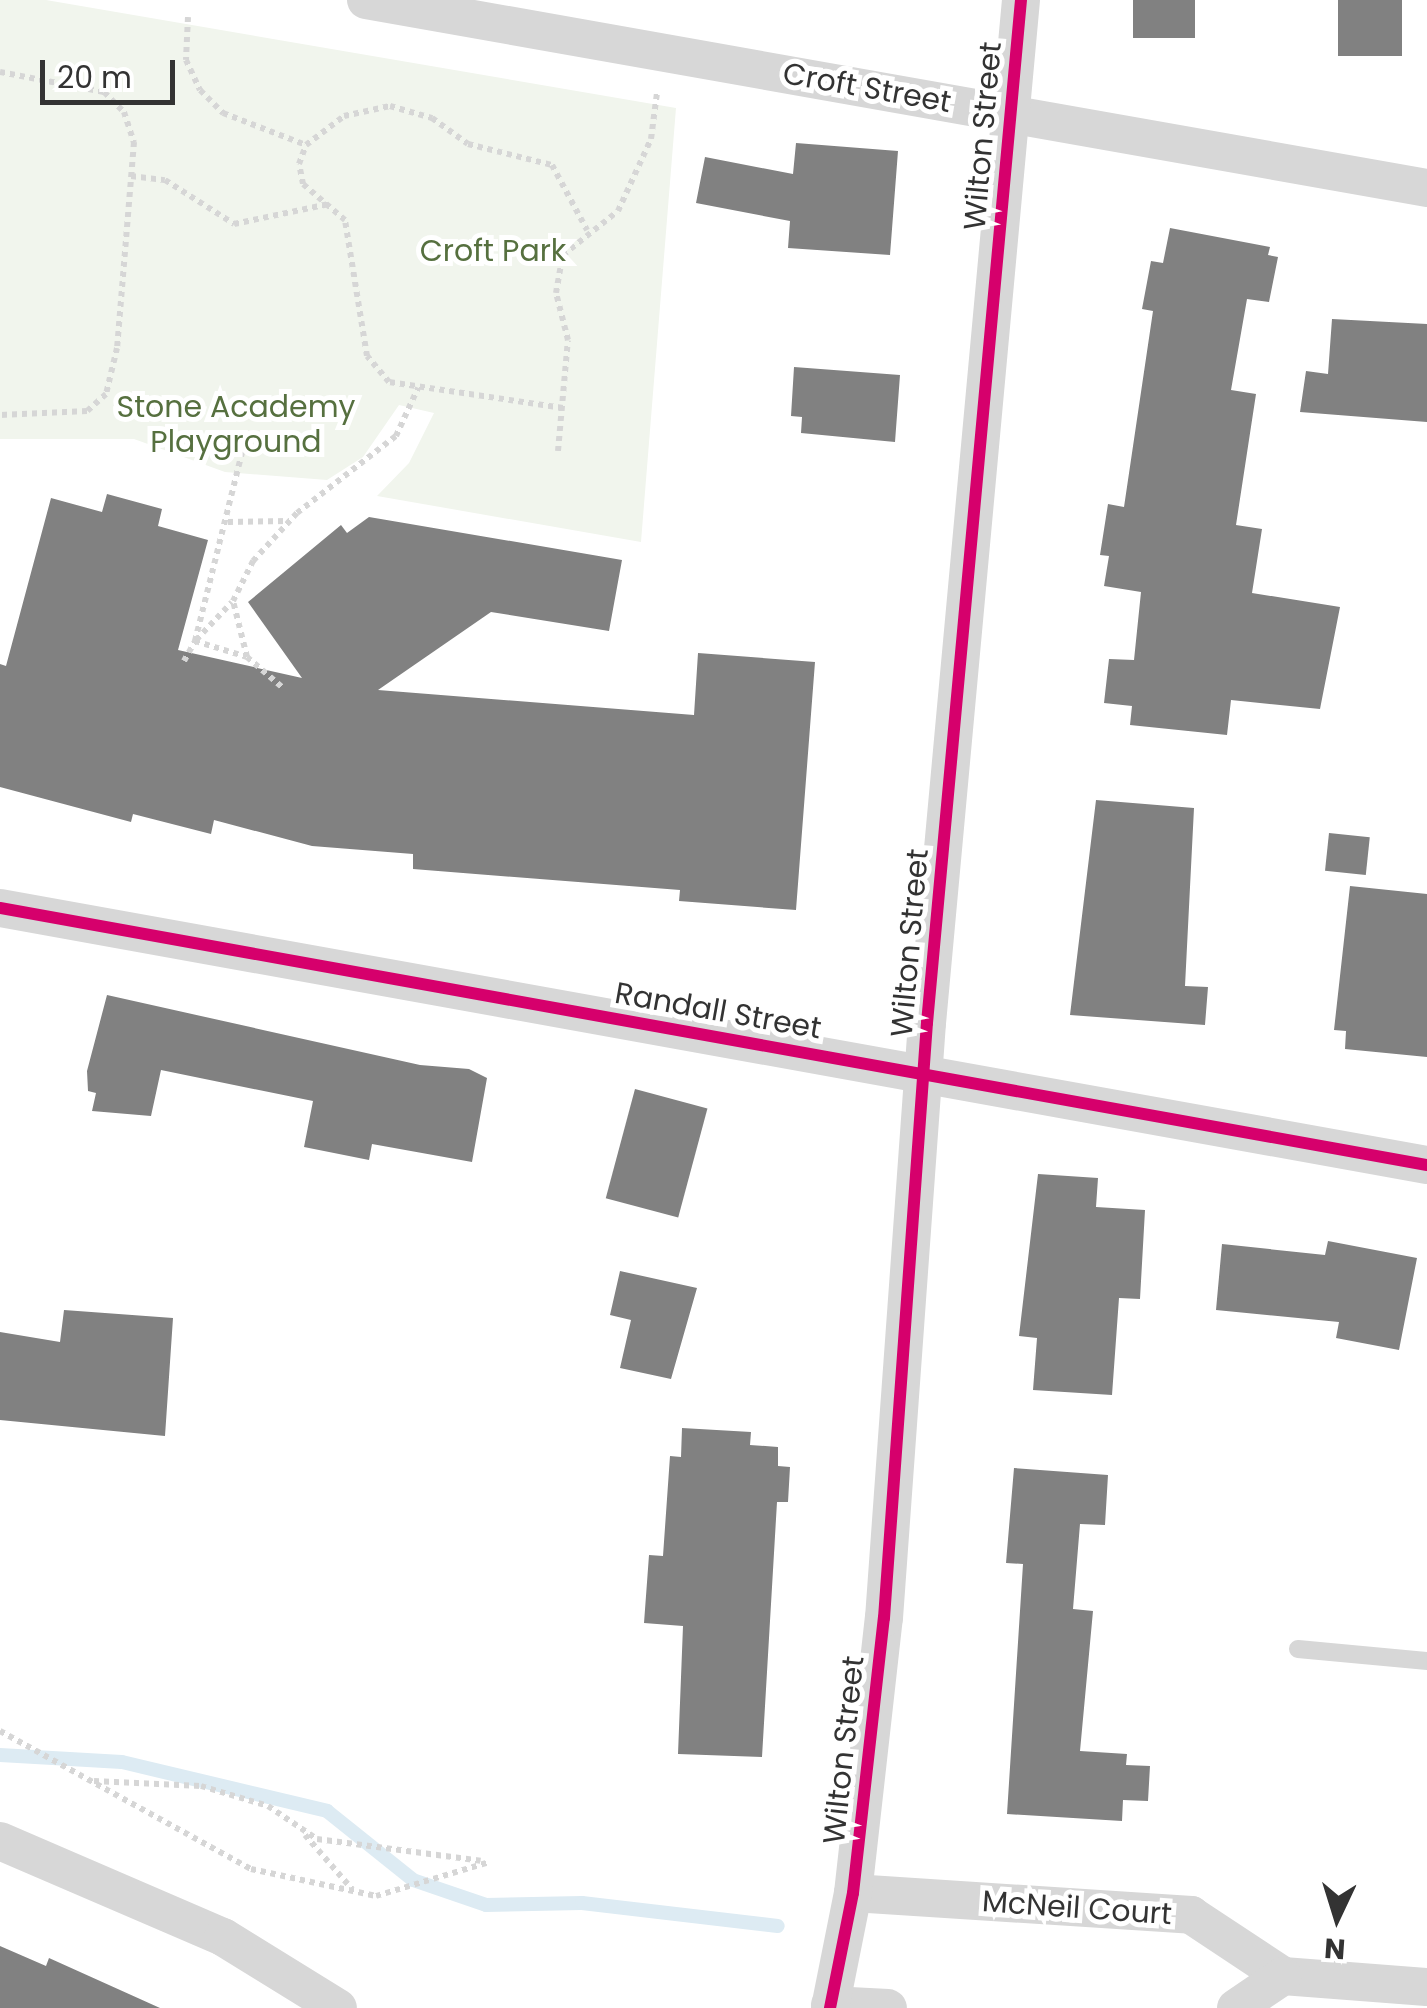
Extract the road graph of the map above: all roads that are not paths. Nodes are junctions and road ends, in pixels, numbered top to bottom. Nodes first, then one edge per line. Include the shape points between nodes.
1 (366, 0) edge
2 (1021, 0) edge
3 (1010, 114) junction
4 (1427, 188) edge
5 (0, 908) edge
6 (923, 1074) junction
7 (1427, 1164) edge
8 (1298, 1649) dead end
9 (1427, 1661) edge
10 (0, 1841) edge
11 (853, 1893) junction
12 (1283, 1976) junction
13 (1427, 1987) edge
14 (830, 2006) edge
15 (338, 2008) edge
16 (888, 2008) edge
17 (1236, 2008) edge

1 - 3 street, Croft Street
2 - 3 street, Wilton Street
3 - 4 street, Croft Street
3 - 6 street, Wilton Street
5 - 6 street, Randall Street
6 - 7 street, Randall Street
6 - 11 street, Wilton Street via 884,1618
8 - 9 lane
10 - 15 street via 223,1938
11 - 12 street, McNeil Court via 1191,1915
11 - 14 street, Wilton Street
12 - 13 street, McNeil Court
12 - 17 street
14 - 16 street

